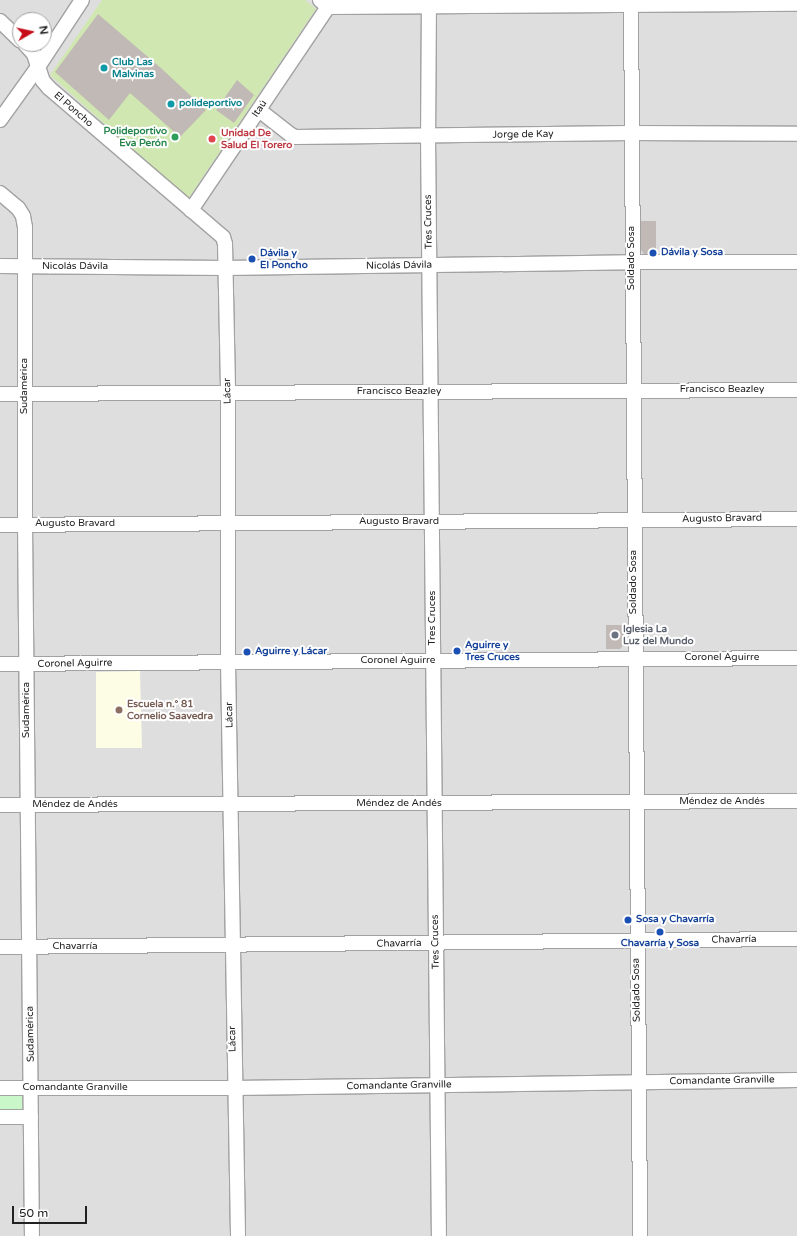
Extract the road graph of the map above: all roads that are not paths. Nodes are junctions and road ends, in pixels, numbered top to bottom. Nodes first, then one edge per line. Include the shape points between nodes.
1 (82, 0) edge
2 (631, 2) edge
3 (324, 3) edge
4 (429, 4) edge
5 (797, 4) edge
6 (0, 21) edge
7 (12, 32) edge
8 (32, 52) edge
9 (38, 67) junction
10 (259, 110) junction
11 (0, 120) edge
12 (631, 133) junction
13 (797, 134) edge
14 (428, 136) junction
15 (0, 193) edge
16 (190, 210) junction
17 (632, 262) junction
18 (797, 262) edge
19 (430, 265) junction
20 (0, 266) edge
21 (23, 266) junction
22 (225, 268) junction
23 (633, 390) junction
24 (797, 390) edge
25 (430, 392) junction
26 (228, 393) junction
27 (0, 394) edge
28 (25, 394) junction
29 (797, 518) edge
30 (634, 520) junction
31 (432, 522) junction
32 (229, 523) junction
33 (0, 524) edge
34 (25, 524) junction
35 (797, 658) edge
36 (635, 659) junction
37 (433, 661) junction
38 (228, 662) junction
39 (0, 664) edge
40 (27, 664) junction
41 (797, 801) edge
42 (635, 802) junction
43 (435, 804) junction
44 (28, 805) junction
45 (231, 805) junction
46 (0, 806) edge
47 (797, 939) edge
48 (637, 942) junction
49 (436, 944) junction
50 (232, 946) junction
51 (0, 947) edge
52 (30, 947) junction
53 (797, 1080) edge
54 (638, 1082) junction
55 (437, 1085) junction
56 (0, 1088) edge
57 (32, 1088) junction
58 (234, 1088) junction
59 (0, 1117) edge
60 (32, 1117) junction
61 (32, 1236) edge
62 (238, 1236) edge
63 (439, 1236) edge
64 (640, 1236) edge

1 - 9 street
2 - 4 street
2 - 5 street
2 - 12 street, Soldado Sosa
3 - 4 street
3 - 10 street, Itaú
4 - 14 street, Tres Cruces
6 - 7 street
8 - 9 street, El Poncho
9 - 11 street
9 - 16 street, El Poncho via 43,81 56,96
10 - 14 street, Jorge de Kay via 296,137
10 - 16 street, Itaú
12 - 13 street, Jorge de Kay
12 - 14 street, Jorge de Kay
12 - 17 street, Soldado Sosa
14 - 19 street, Tres Cruces
15 - 21 street, Sudamérica via 18,208 23,216
16 - 22 street, Lácar via 223,237
17 - 18 street, Nicolás Dávila
17 - 19 street, Nicolás Dávila
17 - 23 street, Soldado Sosa
19 - 22 street, Nicolás Dávila
19 - 25 street, Tres Cruces
20 - 21 street, Nicolás Dávila
21 - 22 street, Nicolás Dávila
21 - 28 street, Sudamérica
22 - 26 street, Lácar
23 - 24 street, Francisco Beazley
23 - 25 street, Francisco Beazley
23 - 30 street, Soldado Sosa
25 - 26 street, Francisco Beazley
25 - 31 street, Tres Cruces
26 - 28 street, Francisco Beazley
26 - 32 street, Lácar
27 - 28 street, Francisco Beazley
28 - 34 street, Sudamérica
29 - 30 street, Augusto Bravard
30 - 31 street, Augusto Bravard
30 - 36 street, Soldado Sosa
31 - 32 street, Augusto Bravard
31 - 37 street, Tres Cruces
32 - 34 street, Augusto Bravard
32 - 38 street, Lácar
33 - 34 street, Augusto Bravard
34 - 40 street, Sudamérica
35 - 36 street, Coronel Aguirre
36 - 37 street, Coronel Aguirre
36 - 42 street, Soldado Sosa
37 - 38 street, Coronel Aguirre
37 - 43 street, Tres Cruces
38 - 40 street, Coronel Aguirre
38 - 45 street, Lácar
39 - 40 street, Coronel Aguirre
40 - 44 street, Sudamérica
41 - 42 street, Méndez de Andés
42 - 43 street, Méndez de Andés
42 - 48 street, Soldado Sosa
43 - 45 street, Méndez de Andés
43 - 49 street, Tres Cruces
44 - 45 street, Méndez de Andés
44 - 46 street, Méndez de Andés
44 - 52 street, Sudamérica
45 - 50 street, Lácar
47 - 48 street, Chavarría
48 - 49 street, Chavarría
48 - 54 street, Soldado Sosa
49 - 50 street, Chavarría
49 - 55 street, Tres Cruces
50 - 52 street, Chavarría
50 - 58 street, Lácar
51 - 52 street, Chavarría
52 - 57 street, Sudamérica
53 - 54 street, Comandante Granville
54 - 55 street, Comandante Granville
54 - 64 street, Soldado Sosa
55 - 58 street, Comandante Granville
55 - 63 street, Tres Cruces
56 - 57 street, Comandante Granville
57 - 58 street, Comandante Granville
57 - 60 street, Sudamérica
58 - 62 street, Lácar
59 - 60 street
60 - 61 street, Sudamérica

